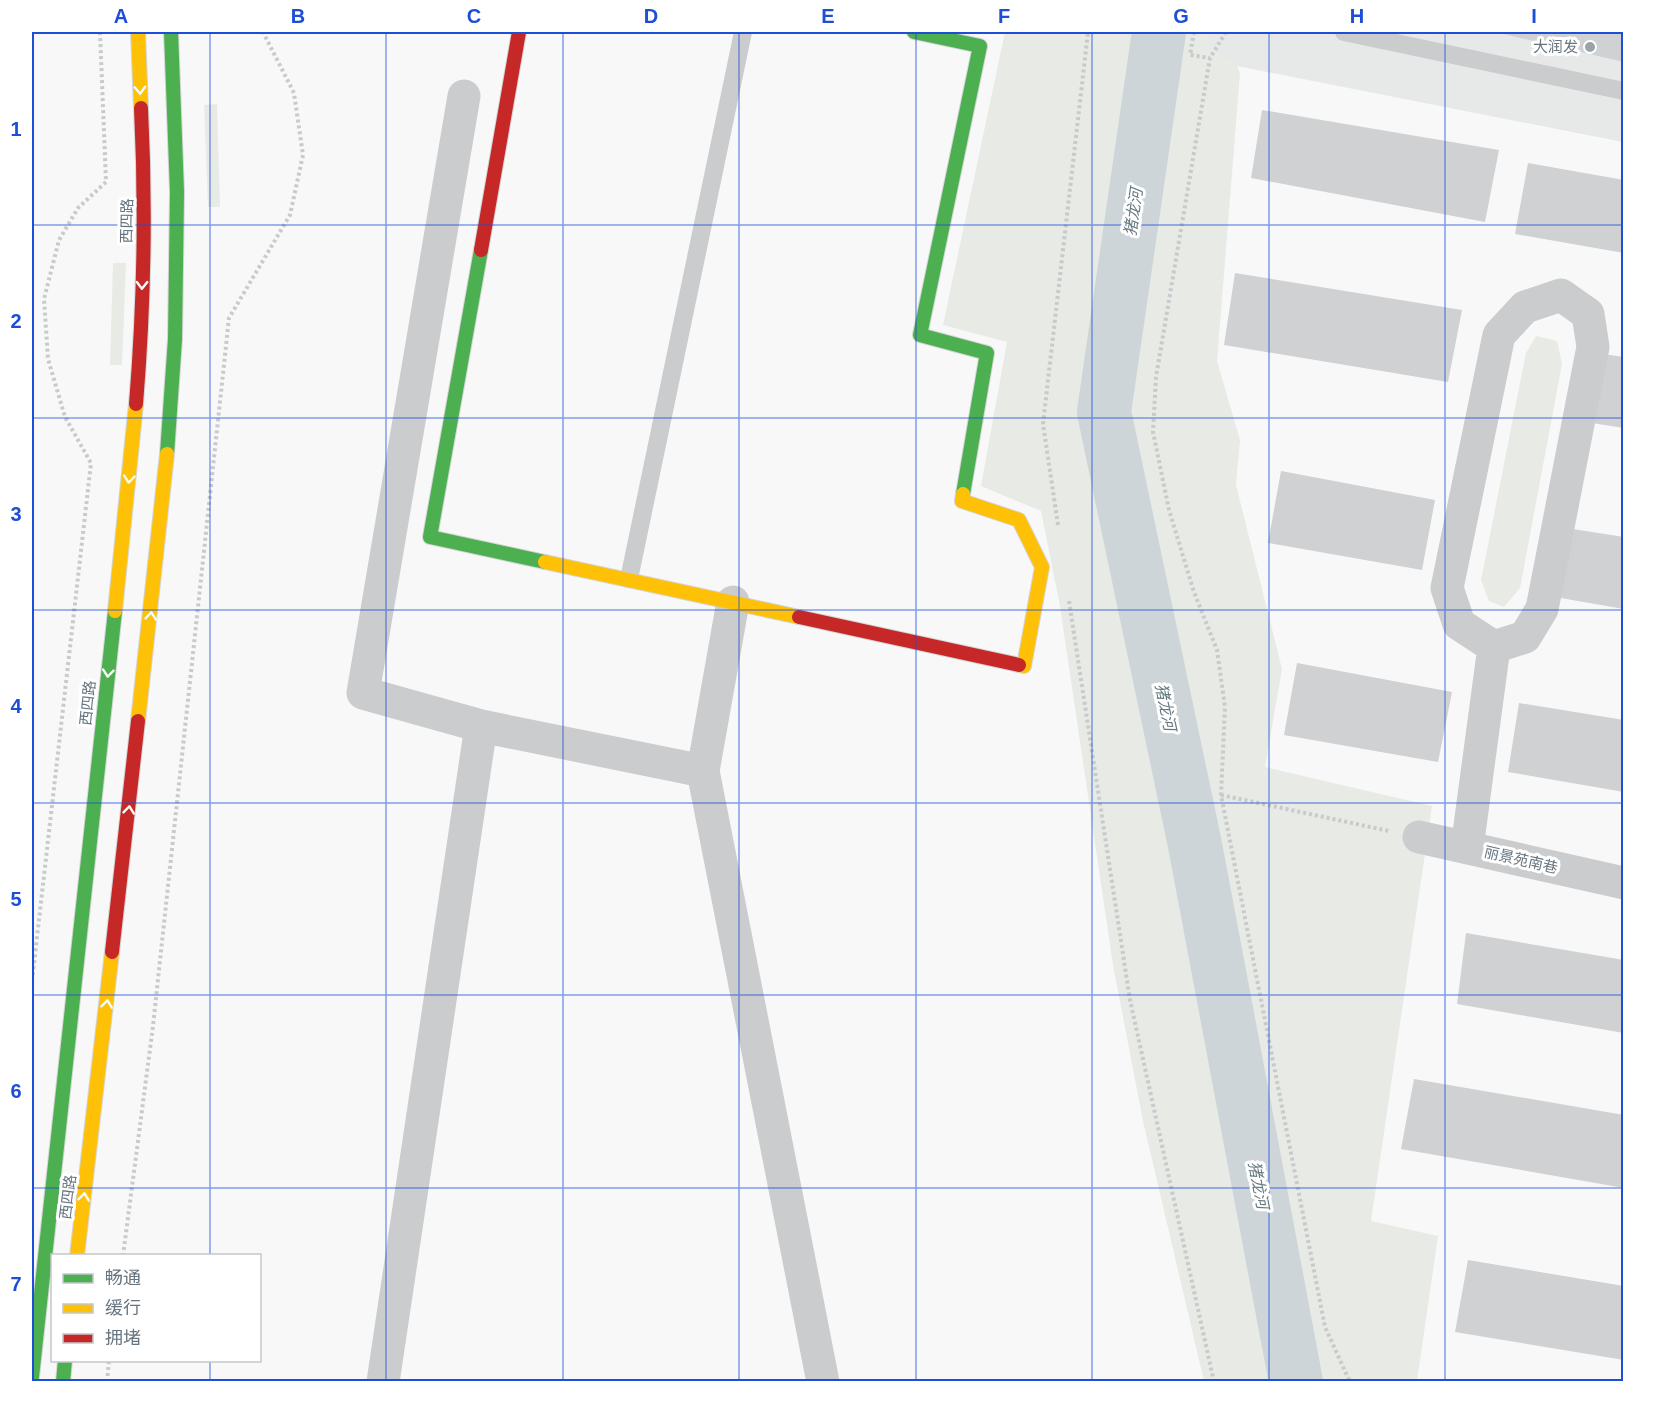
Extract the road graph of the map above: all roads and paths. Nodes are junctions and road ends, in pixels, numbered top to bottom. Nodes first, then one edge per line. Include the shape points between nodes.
1 (100, 32) edge
2 (138, 32) edge
3 (171, 32) edge
4 (262, 32) edge
5 (519, 32) edge
6 (743, 32) edge
7 (914, 32) edge
8 (1088, 32) edge
9 (1194, 32) edge
10 (1226, 32) edge
11 (1344, 32) edge
12 (1210, 58) junction
13 (1623, 92) edge
14 (464, 96) dead end
15 (1059, 530) dead end
16 (629, 579) junction
17 (1069, 600) dead end
18 (733, 602) junction
19 (1494, 648) junction
20 (482, 726) junction
21 (703, 771) junction
22 (1221, 795) junction
23 (1419, 837) joint
24 (1467, 848) junction
25 (1623, 883) edge
26 (32, 981) edge
27 (77, 1254) edge
28 (123, 1254) edge
29 (40, 1342) edge
30 (65, 1362) edge
31 (110, 1362) edge
32 (32, 1377) edge
33 (63, 1382) edge
34 (107, 1382) edge
35 (383, 1382) edge
36 (823, 1382) edge
37 (1214, 1382) edge
38 (1350, 1382) edge

1 - 26 path via 106,182 78,208 59,240 44,299 48,358 65,417 91,463
2 -> 29 street, 西四路 via 145,191 141,339
27 -> 3 street, 西四路 via 166,474 177,192
4 - 28 path via 294,93 303,155 290,215 229,318 154,1014
5 - 16 street via 430,537
6 - 16 lane
7 - 18 street via 980,46 920,335 987,353 962,501 1019,520 1042,567 1024,666
8 - 15 path via 1043,424
9 - 12 path via 1190,55
10 - 12 path
11 - 13 lane
12 - 22 path via 1156,377 1153,432 1168,510 1217,650 1225,707
14 - 20 street via 363,693
16 - 18 street
17 - 37 path via 1130,1000
18 - 21 street
19 - 19 street via 1525,638 1542,609 1591,358 1588,314 1561,295 1525,307 1499,335 1447,588 1459,624
19 - 24 street
20 - 21 street
20 - 35 street
21 - 36 street
22 - 23 path
22 - 38 path via 1325,1327
23 - 24 street, 丽景苑南巷
24 - 25 street, 丽景苑南巷
29 - 32 street, 西四路
30 - 33 street
31 - 34 path

